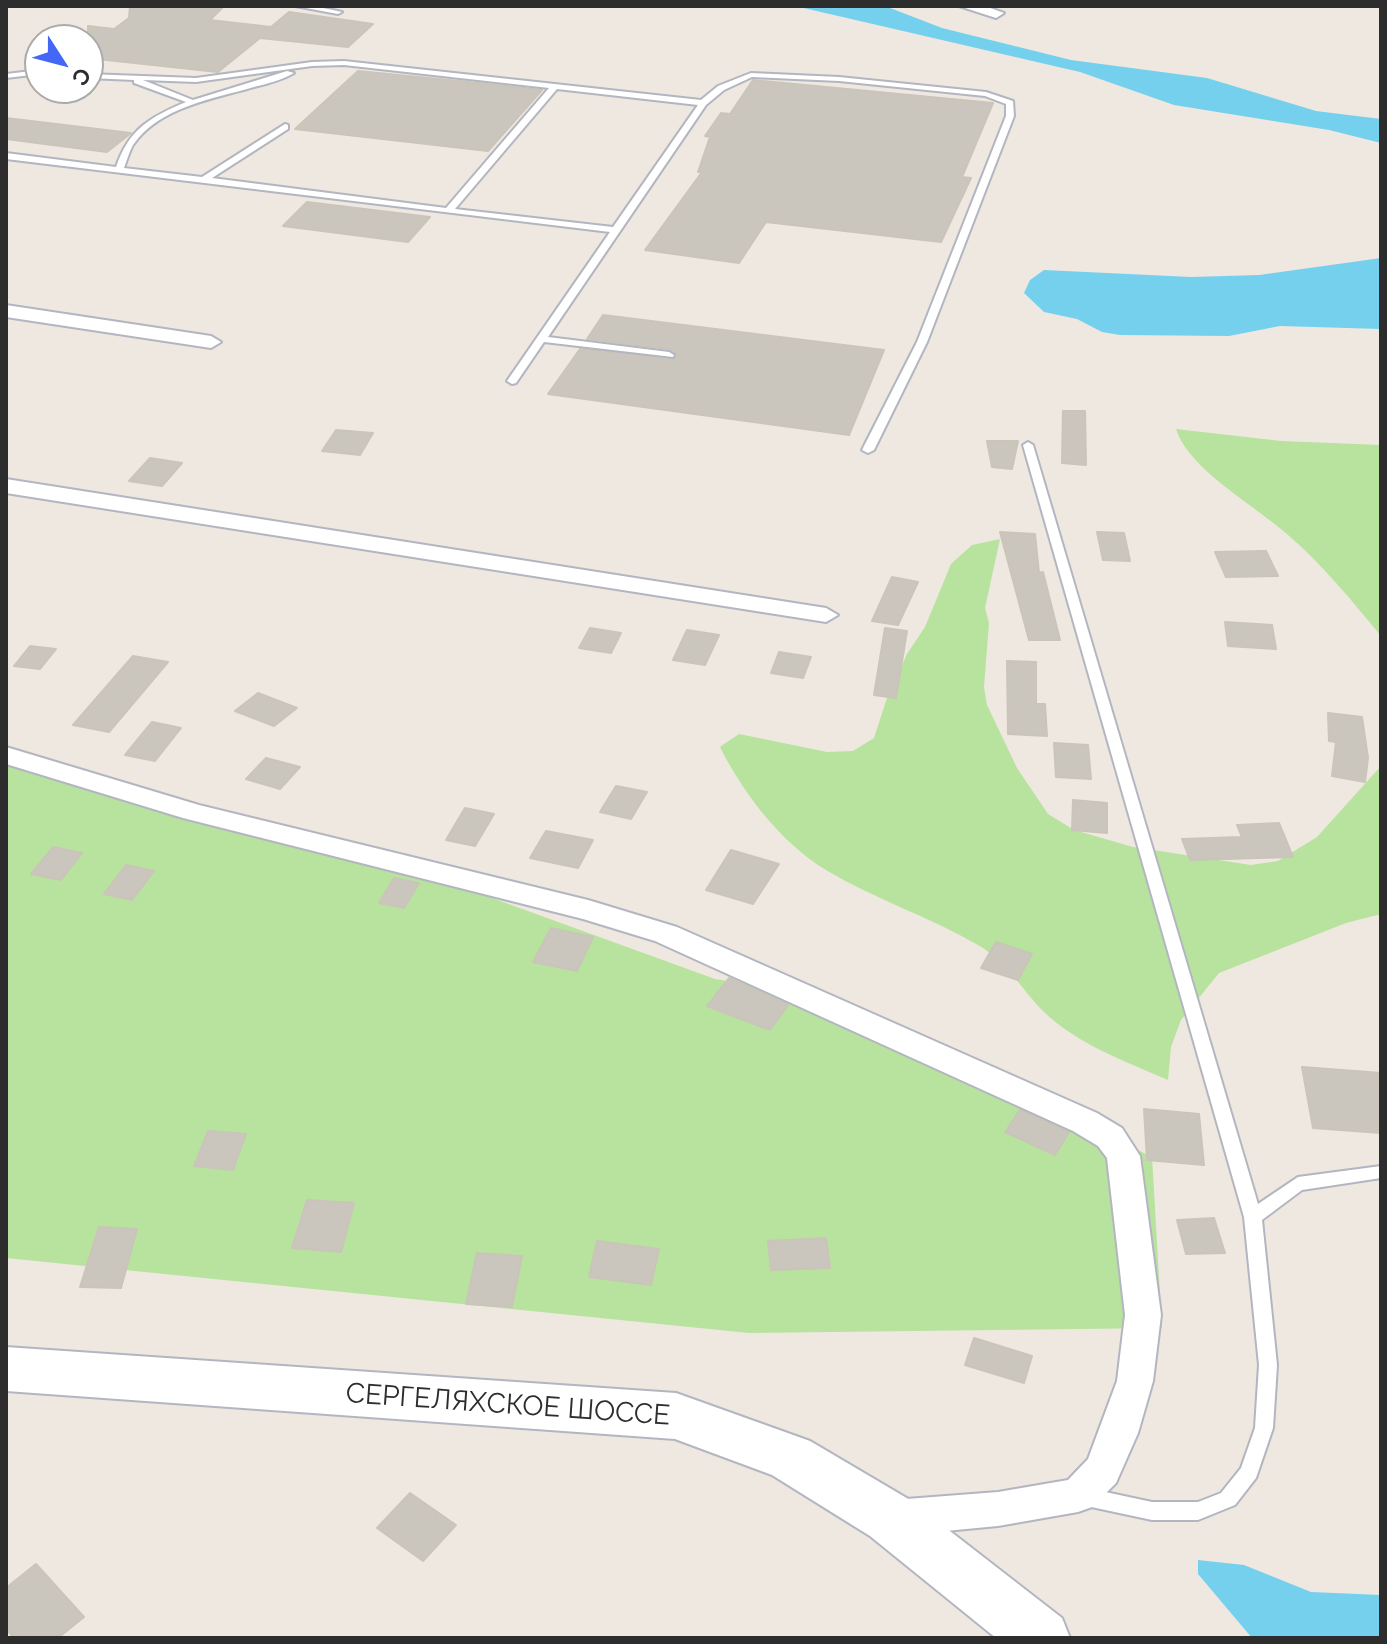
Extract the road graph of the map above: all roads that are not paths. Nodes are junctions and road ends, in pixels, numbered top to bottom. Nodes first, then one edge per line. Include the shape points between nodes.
1 (299, 6) edge
2 (966, 6) edge
3 (338, 12) dead end
4 (996, 13) dead end
5 (312, 64) junction
6 (104, 77) edge
7 (132, 79) junction
8 (554, 88) junction
9 (189, 100) junction
10 (703, 103) junction
11 (285, 127) dead end
12 (6, 156) edge
13 (119, 170) junction
14 (204, 180) junction
15 (448, 211) junction
16 (616, 230) junction
17 (6, 311) edge
18 (542, 339) junction
19 (211, 342) dead end
20 (669, 355) dead end
21 (512, 381) dead end
22 (1028, 445) dead end
23 (868, 450) dead end
24 (6, 486) edge
25 (826, 615) dead end
26 (6, 755) edge
27 (1381, 1172) edge
28 (1253, 1217) junction
29 (6, 1369) edge
30 (1078, 1495) junction
31 (890, 1518) junction
32 (1041, 1638) edge

1 - 3 lane
2 - 4 street
5 - 7 lane via 196,80
5 - 8 lane via 399,68
5 - 9 lane via 260,86
6 - 7 lane
7 - 9 lane
8 - 10 lane
8 - 15 lane
9 - 13 lane via 148,125 122,151
10 - 16 lane
10 - 23 lane via 751,75 986,94 1010,103 1010,116 922,342
11 - 14 lane
12 - 13 lane
13 - 14 lane
14 - 15 lane
15 - 16 lane
16 - 18 lane
17 - 19 street
18 - 20 lane
18 - 21 lane
22 - 28 lane
24 - 25 street
26 - 30 street via 193,812 666,934 1110,1137 1123,1156 1143,1315 1135,1381 1119,1433 1102,1471
27 - 28 lane via 1298,1184
28 - 30 lane via 1268,1365 1264,1428 1249,1472 1228,1499 1198,1511 1152,1511
29 - 31 main road, СЕРГЕЛЯХСКОЕ ШОССЕ via 676,1416 791,1458
30 - 31 street via 998,1509
31 - 32 main road, СЕРГЕЛЯХСКОЕ ШОССЕ

